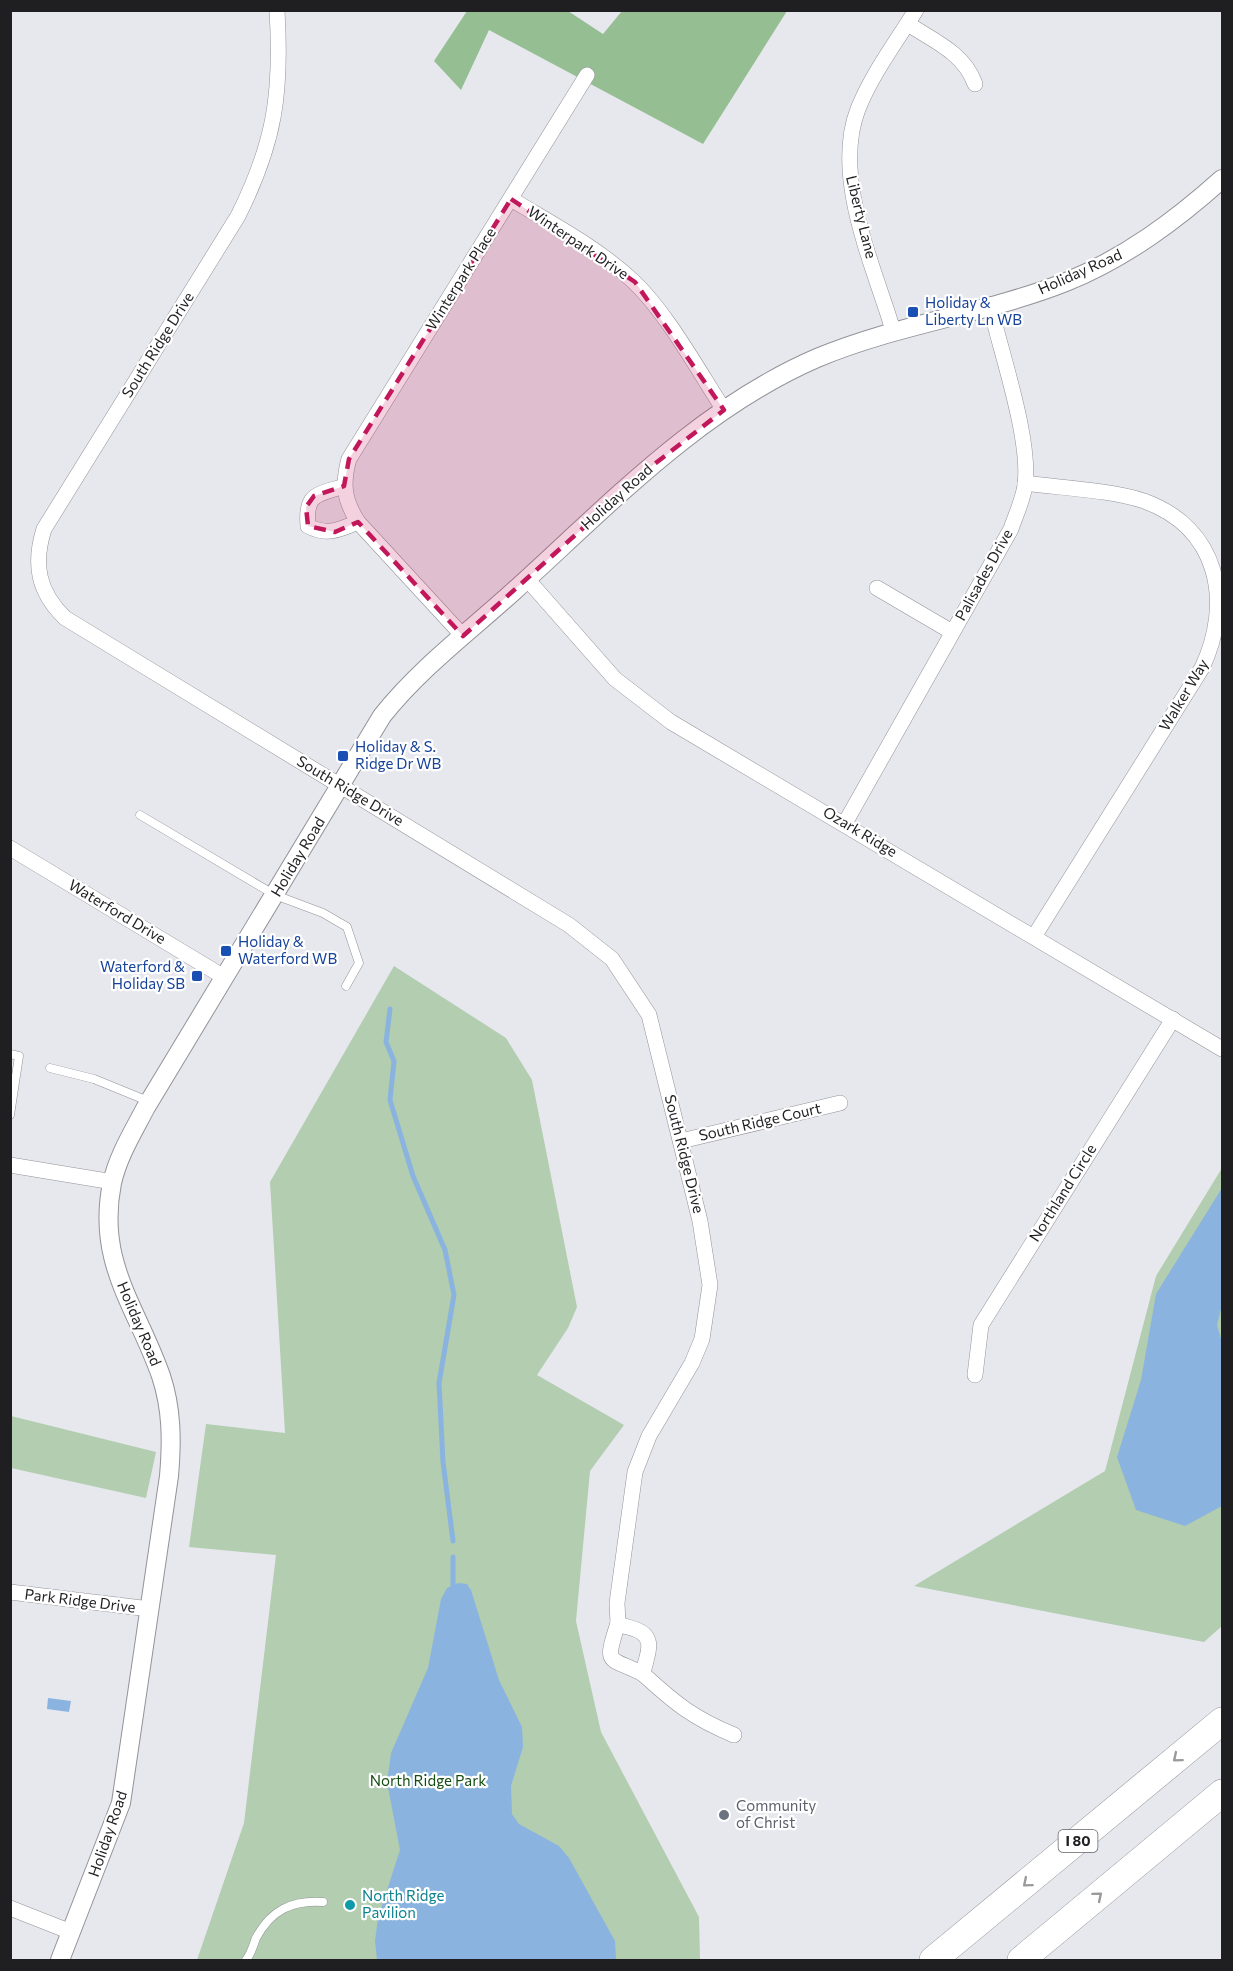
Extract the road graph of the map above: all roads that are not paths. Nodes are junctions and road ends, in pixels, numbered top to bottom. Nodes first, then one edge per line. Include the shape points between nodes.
1 (277, 10) edge
2 (916, 10) edge
3 (908, 24) junction
4 (587, 75) dead end
5 (975, 84) dead end
6 (1222, 179) edge
7 (511, 199) junction
8 (990, 305) junction
9 (892, 330) junction
10 (724, 410) junction
11 (1025, 483) junction
12 (344, 486) junction
13 (358, 522) junction
14 (527, 579) junction
15 (877, 588) dead end
16 (952, 632) junction
17 (463, 636) junction
18 (340, 785) junction
19 (140, 815) dead end
20 (845, 823) junction
21 (10, 848) edge
22 (275, 894) junction
23 (1035, 935) junction
24 (224, 977) junction
25 (346, 986) dead end
26 (1173, 1019) junction
27 (1222, 1049) edge
28 (10, 1054) edge
29 (50, 1068) dead end
30 (149, 1102) junction
31 (840, 1103) dead end
32 (10, 1115) edge
33 (681, 1141) junction
34 (10, 1165) edge
35 (113, 1182) junction
36 (975, 1375) dead end
37 (10, 1592) edge
38 (150, 1609) junction
39 (618, 1623) junction
40 (643, 1674) junction
41 (1222, 1721) edge
42 (735, 1735) dead end
43 (1222, 1793) edge
44 (323, 1902) dead end
45 (10, 1908) edge
46 (71, 1932) junction
47 (60, 1960) edge
48 (246, 1960) edge
49 (933, 1960) edge
50 (1021, 1960) edge

1 - 18 street, South Ridge Drive via 276,115 253,186 44,529 37,566 47,597 65,618
2 - 3 street, Liberty Lane
3 - 5 street via 962,59
3 - 9 street, Liberty Lane via 866,91 850,143 853,199
4 - 7 street, Winterpark Place
6 - 8 street, Holiday Road via 1180,216 1106,264 1067,282
7 - 10 street, Winterpark Drive via 598,253 635,282
7 - 12 street, Winterpark Place via 349,459
8 - 9 street, Holiday Road
8 - 11 street, Palisades Drive via 1022,434
9 - 10 street, Holiday Road via 815,360
10 - 14 street, Holiday Road via 652,466
11 - 16 street, Palisades Drive via 1011,529
11 - 23 street, Walker Way via 1135,498 1163,510 1187,527 1200,543 1211,563 1220,598 1213,646 1202,668
12 - 13 street, Winterpark Place via 349,508
12 - 13 street via 314,496 306,507 308,526 319,532 335,532
13 - 17 street, Winterpark Place
14 - 17 street, Holiday Road
14 - 20 street, Ozark Ridge via 615,679 671,722
15 - 16 street
16 - 20 street, Palisades Drive
17 - 18 street, Holiday Road via 395,698
18 - 22 street, Holiday Road
18 - 33 street, South Ridge Drive via 569,926 612,959 649,1015
19 - 22 lane
20 - 23 street, Ozark Ridge
21 - 24 street, Waterford Drive
22 - 24 street, Holiday Road
22 - 25 lane via 347,927 359,963
23 - 26 street, Ozark Ridge
24 - 30 street, Holiday Road
26 - 27 street, Ozark Ridge
26 - 36 street, Northland Circle via 981,1325
28 - 32 lane via 19,1056
29 - 30 lane
30 - 35 street, Holiday Road via 125,1147
31 - 33 street, South Ridge Court
33 - 39 street, South Ridge Drive via 706,1255 709,1305 693,1363 649,1436 635,1472 616,1603
34 - 35 street
35 - 38 street, Holiday Road via 110,1218 115,1264 122,1290 161,1376 173,1434
37 - 38 street, Park Ridge Drive
38 - 46 street, Holiday Road via 121,1803
39 - 40 street via 639,1630 648,1640
39 - 40 street, South Ridge Drive via 609,1647 612,1659
40 - 42 street, South Ridge Drive via 699,1721
41 -> 49 highway, I 80
50 -> 43 highway
44 - 48 lane via 291,1903 278,1911 256,1938
45 - 46 street
46 - 47 street, Holiday Road

